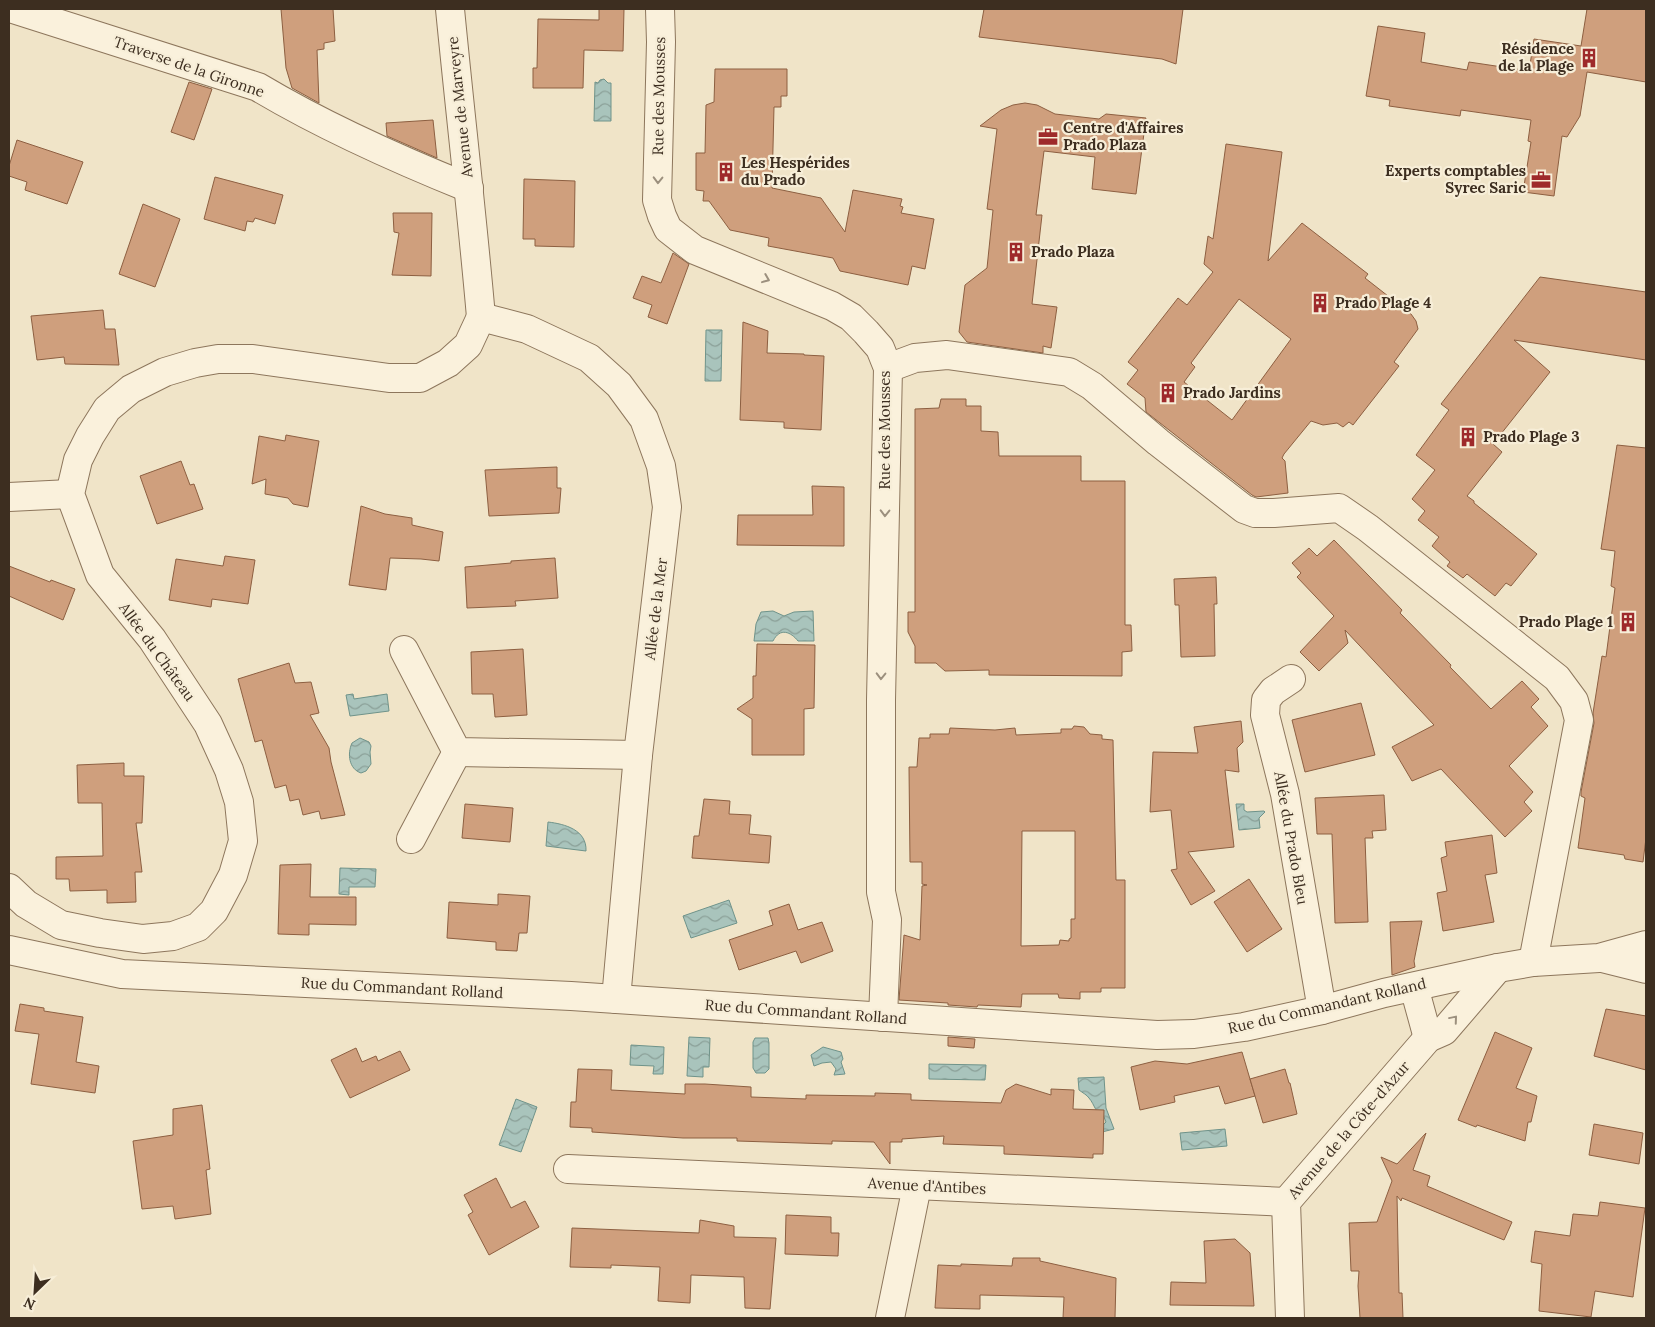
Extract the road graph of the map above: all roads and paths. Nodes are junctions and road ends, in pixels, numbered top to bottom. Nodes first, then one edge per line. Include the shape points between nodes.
1 (13, 9) edge
2 (450, 9) edge
3 (660, 9) edge
4 (470, 196) junction
5 (482, 317) junction
6 (888, 368) junction
7 (70, 494) junction
8 (9, 497) edge
9 (404, 650) dead end
10 (1291, 679) dead end
11 (457, 752) junction
12 (638, 755) junction
13 (411, 839) dead end
14 (9, 888) edge
15 (1646, 944) edge
16 (9, 950) edge
17 (1599, 958) junction
18 (1533, 962) junction
19 (1498, 968) junction
20 (1646, 969) edge
21 (1414, 986) junction
22 (616, 1000) junction
23 (1322, 1010) junction
24 (875, 1016) junction
25 (1424, 1044) junction
26 (568, 1169) dead end
27 (917, 1186) junction
28 (1286, 1202) junction
29 (890, 1318) edge
30 (1290, 1318) edge

1 - 4 street, Traverse de la Gironne via 258,87
2 - 4 street, Avenue de Marveyre
3 -> 6 street, Rue des Mousses via 657,200 668,229 695,250 832,306 851,317 880,348
4 - 5 street, Avenue de Marveyre
5 - 7 street via 468,345 448,363 420,378 389,378 253,360 218,359 165,372 131,389 107,409 78,460
5 - 12 street, Allée de la Mer via 527,329 589,358 619,385 644,419 661,466 667,507
6 - 18 street via 915,358 947,355 1069,372 1092,386 1244,509 1255,513 1274,513 1339,508 1557,678 1574,701 1579,720
6 -> 24 street, Rue des Mousses via 881,700 881,892 887,920
7 - 8 street
7 - 14 street, Allée du Château via 100,576 152,639 208,724 229,770 239,802 243,841 233,875 214,911 198,927 173,936 143,939 61,925 26,904
9 - 11 street
10 - 23 street, Allée du Prado Bleu via 1266,700 1265,715 1285,794
11 - 12 street
11 - 13 street
12 - 22 street, Allée de la Mer
15 - 17 street, Rue du Commandant Rolland
16 - 22 street, Rue du Commandant Rolland via 122,974
17 - 18 street, Rue du Commandant Rolland
17 - 20 street, Rue du Commandant Rolland
18 - 19 street, Rue du Commandant Rolland
19 - 21 street, Rue du Commandant Rolland
25 -> 19 street, Avenue de la Côte-d'Azur via 1444,1031
21 - 23 street, Rue du Commandant Rolland
21 - 25 street
22 - 24 street, Rue du Commandant Rolland
23 - 24 street, Rue du Commandant Rolland via 1244,1027 1157,1035
25 - 28 street, Avenue de la Côte-d'Azur
26 - 27 street, Avenue d'Antibes
27 - 28 street, Avenue d'Antibes
27 - 29 street
28 - 30 street, Avenue de la Côte-d'Azur

